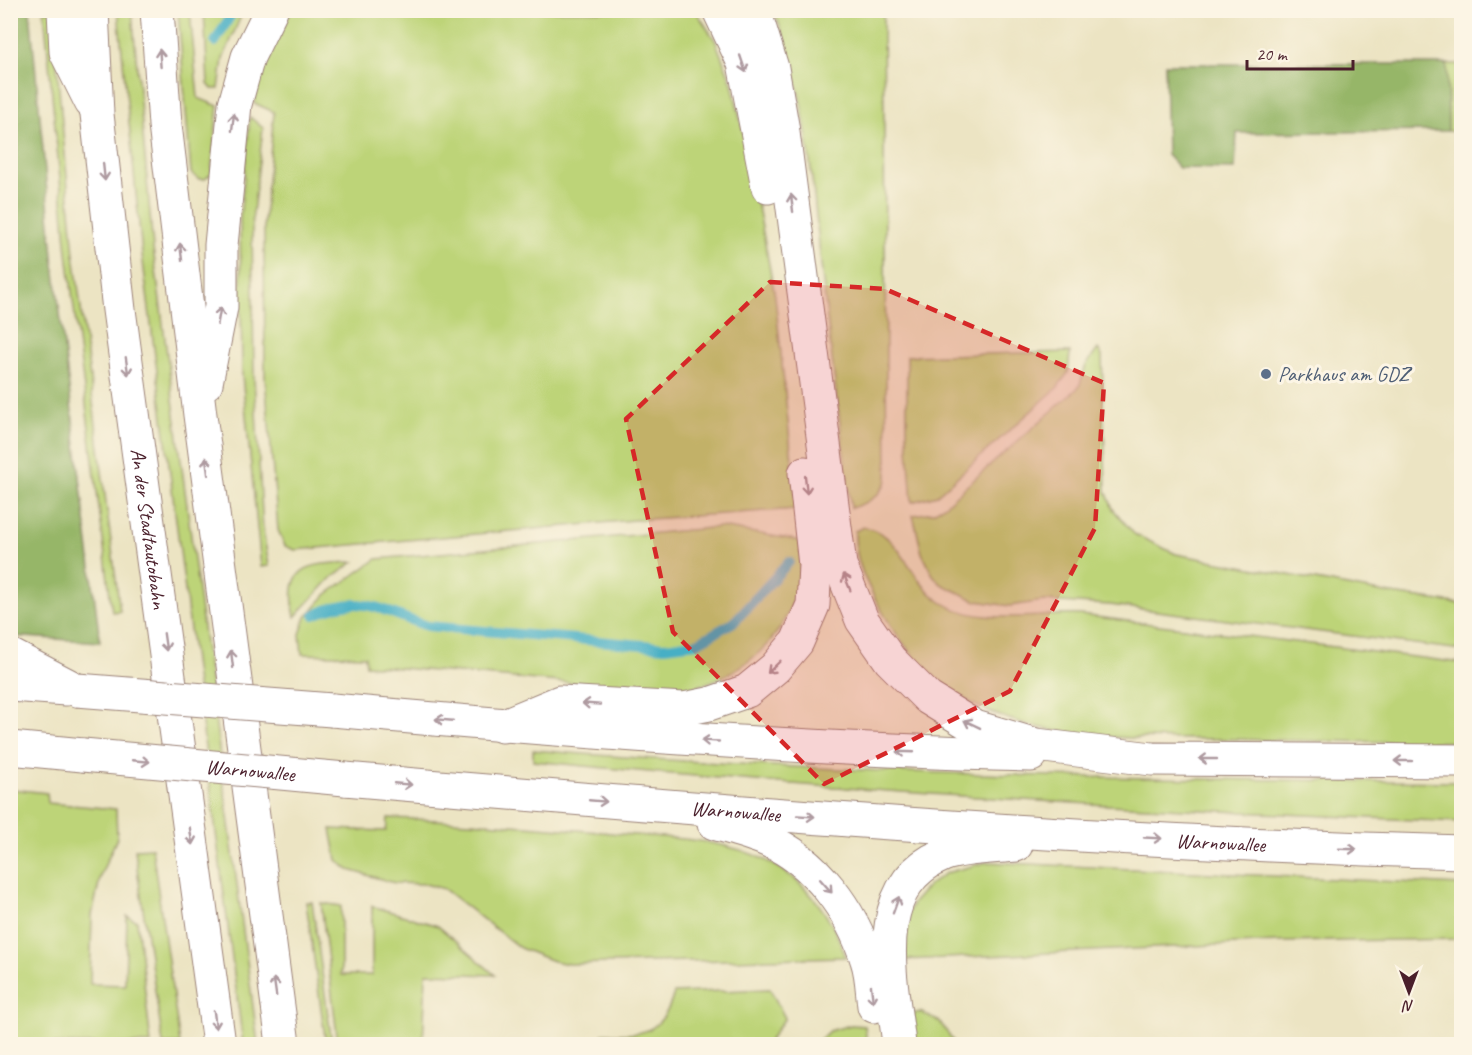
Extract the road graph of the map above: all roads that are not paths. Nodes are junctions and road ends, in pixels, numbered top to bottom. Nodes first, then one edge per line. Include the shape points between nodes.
1 (64, 10) edge
2 (92, 10) edge
3 (157, 10) edge
4 (271, 10) edge
5 (719, 10) edge
6 (754, 10) edge
7 (98, 114) junction
8 (200, 415) junction
9 (10, 656) edge
10 (10, 685) edge
11 (76, 690) junction
12 (502, 726) junction
13 (10, 748) edge
14 (80, 755) junction
15 (1152, 759) junction
16 (1461, 761) edge
17 (10, 764) edge
18 (663, 807) junction
19 (1094, 835) junction
20 (1461, 852) edge
21 (880, 962) junction
22 (888, 1035) edge
23 (219, 1044) edge
24 (283, 1044) edge

1 - 7 highway via 66,51
2 - 7 highway, An der Stadtautobahn
8 -> 3 highway via 165,125
8 -> 4 highway via 221,307 221,245 235,104 248,57
5 -> 12 highway via 744,63 762,150 785,297 813,542 813,605 797,642 775,668 747,691 684,709 560,702
15 -> 6 highway via 1036,745 975,727 928,698 890,660 862,620 840,565 782,125 772,68
7 -> 23 highway, An der Stadtautobahn via 121,321
24 -> 8 highway
9 - 11 highway
10 - 11 highway
12 -> 11 highway, bridge
15 -> 12 highway via 872,750
13 - 14 highway, Warnowallee
14 - 17 highway
14 -> 18 highway, Warnowallee, bridge
16 -> 15 highway
18 -> 19 highway, Warnowallee
18 -> 21 highway via 767,840 796,856 827,886
19 -> 20 highway, Warnowallee
21 -> 19 highway via 895,900 920,869 944,854
21 - 22 highway

